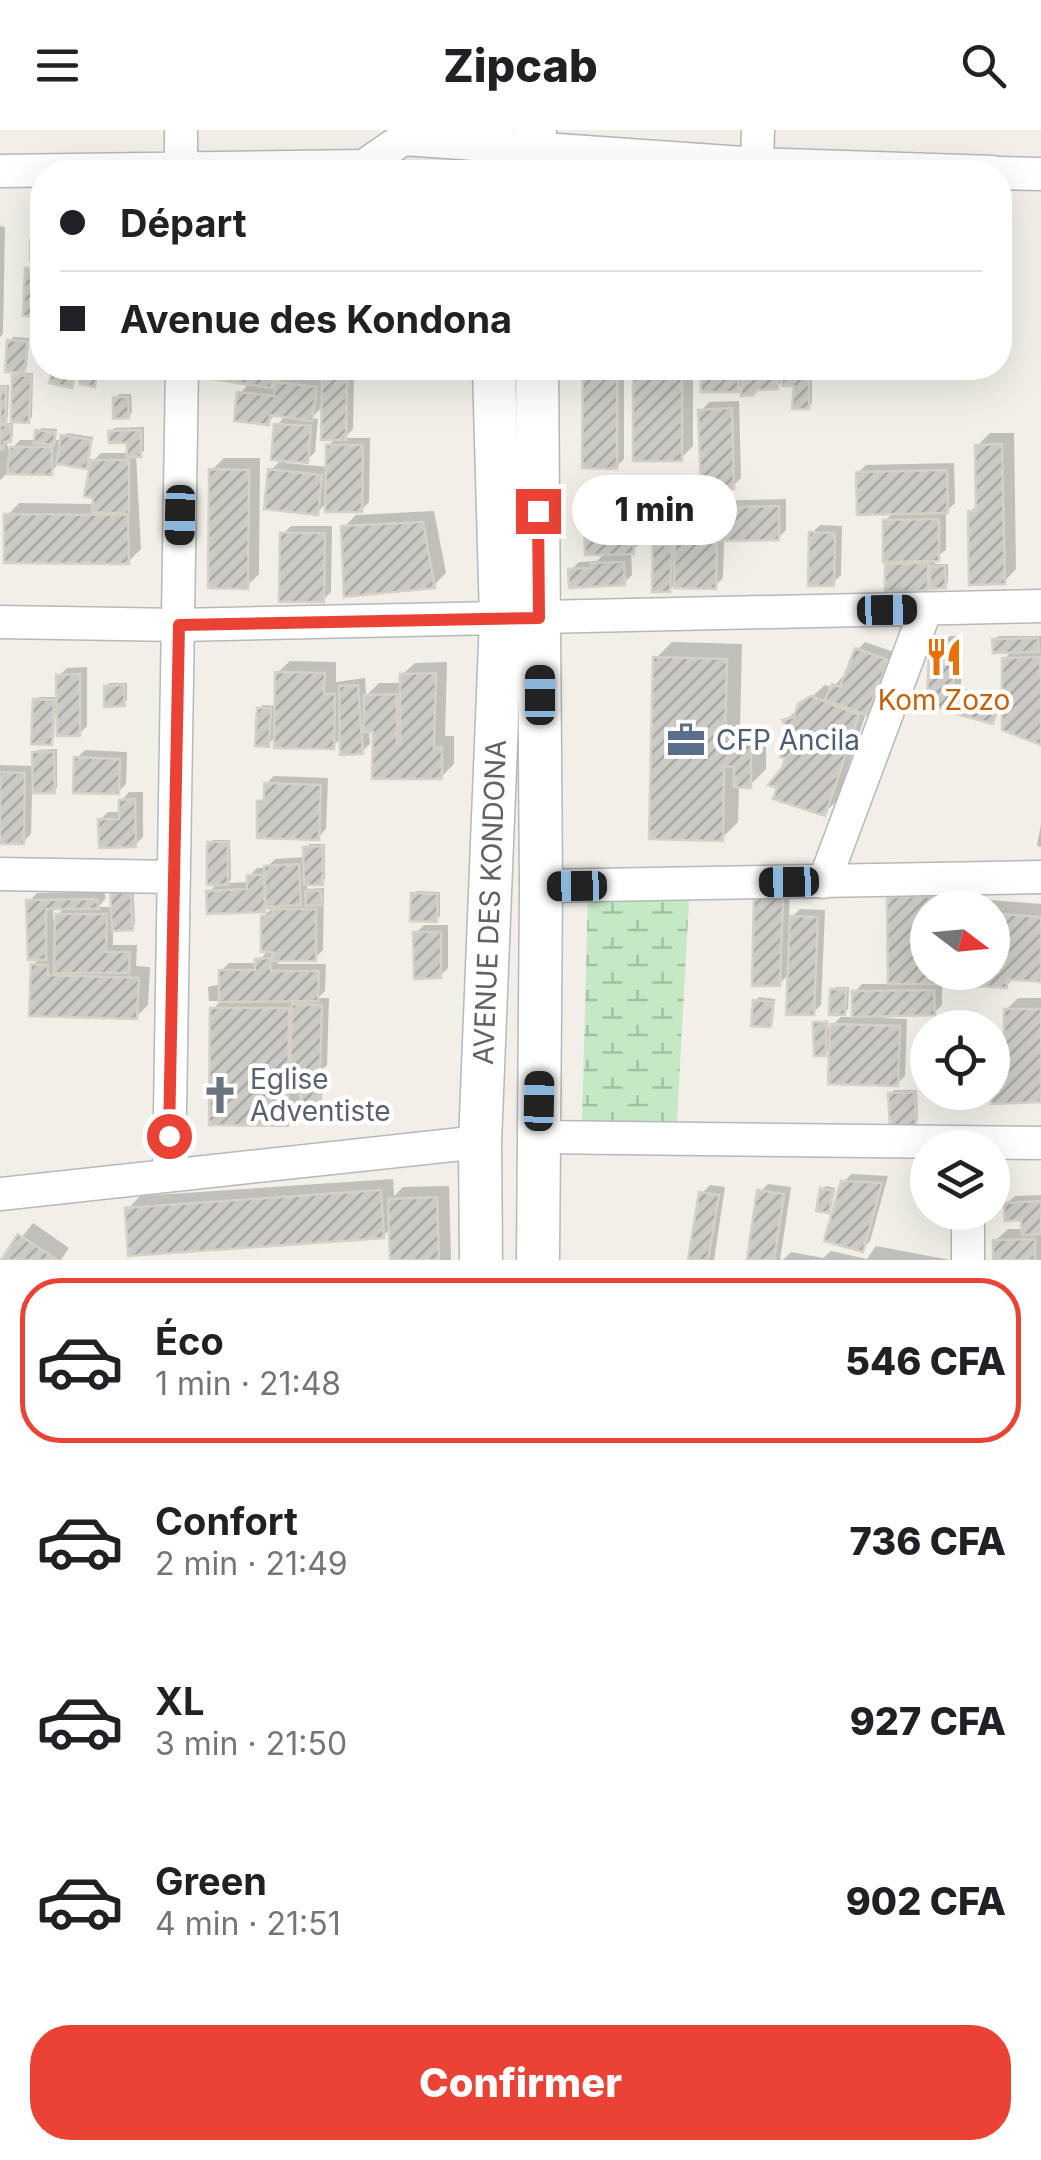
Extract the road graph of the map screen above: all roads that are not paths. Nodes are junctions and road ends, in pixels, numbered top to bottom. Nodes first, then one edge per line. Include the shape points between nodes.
1 (181, 130) edge
2 (758, 130) edge
3 (491, 149) edge
4 (535, 150) edge
5 (181, 160) edge
6 (380, 160) edge
7 (694, 160) edge
8 (758, 160) edge
9 (0, 171) edge
10 (30, 171) edge
11 (1012, 173) edge
12 (1041, 174) edge
13 (182, 380) edge
14 (495, 380) edge
15 (536, 380) edge
16 (1041, 606) edge
17 (926, 610) junction
18 (520, 619) junction
19 (0, 622) edge
20 (179, 625) junction
21 (0, 874) edge
22 (174, 877) junction
23 (1041, 878) edge
24 (824, 882) junction
25 (541, 886) junction
26 (538, 1137) junction
27 (480, 1142) junction
28 (1041, 1142) edge
29 (1010, 1143) edge
30 (910, 1144) edge
31 (169, 1173) junction
32 (0, 1194) edge
33 (968, 1230) edge
34 (481, 1260) edge
35 (538, 1260) edge
36 (968, 1260) edge

1 - 5 street
2 - 8 street
3 - 4 street
3 - 6 street via 403,139
4 - 7 street
9 - 10 street
11 - 12 street
13 - 20 street
14 - 18 street, AVENUE DES KONDONA
15 - 18 street, AVENUE DES KONDONA
16 - 17 street
17 - 18 street
17 - 24 street
18 - 20 street
18 - 25 street, AVENUE DES KONDONA
18 - 27 street, AVENUE DES KONDONA
19 - 20 street
20 - 22 street
21 - 22 street
22 - 31 street
23 - 24 street
24 - 25 street
25 - 26 street, AVENUE DES KONDONA
26 - 30 street
26 - 35 street, AVENUE DES KONDONA
27 - 31 street
27 - 34 street, AVENUE DES KONDONA
28 - 29 street
31 - 32 street
33 - 36 street

